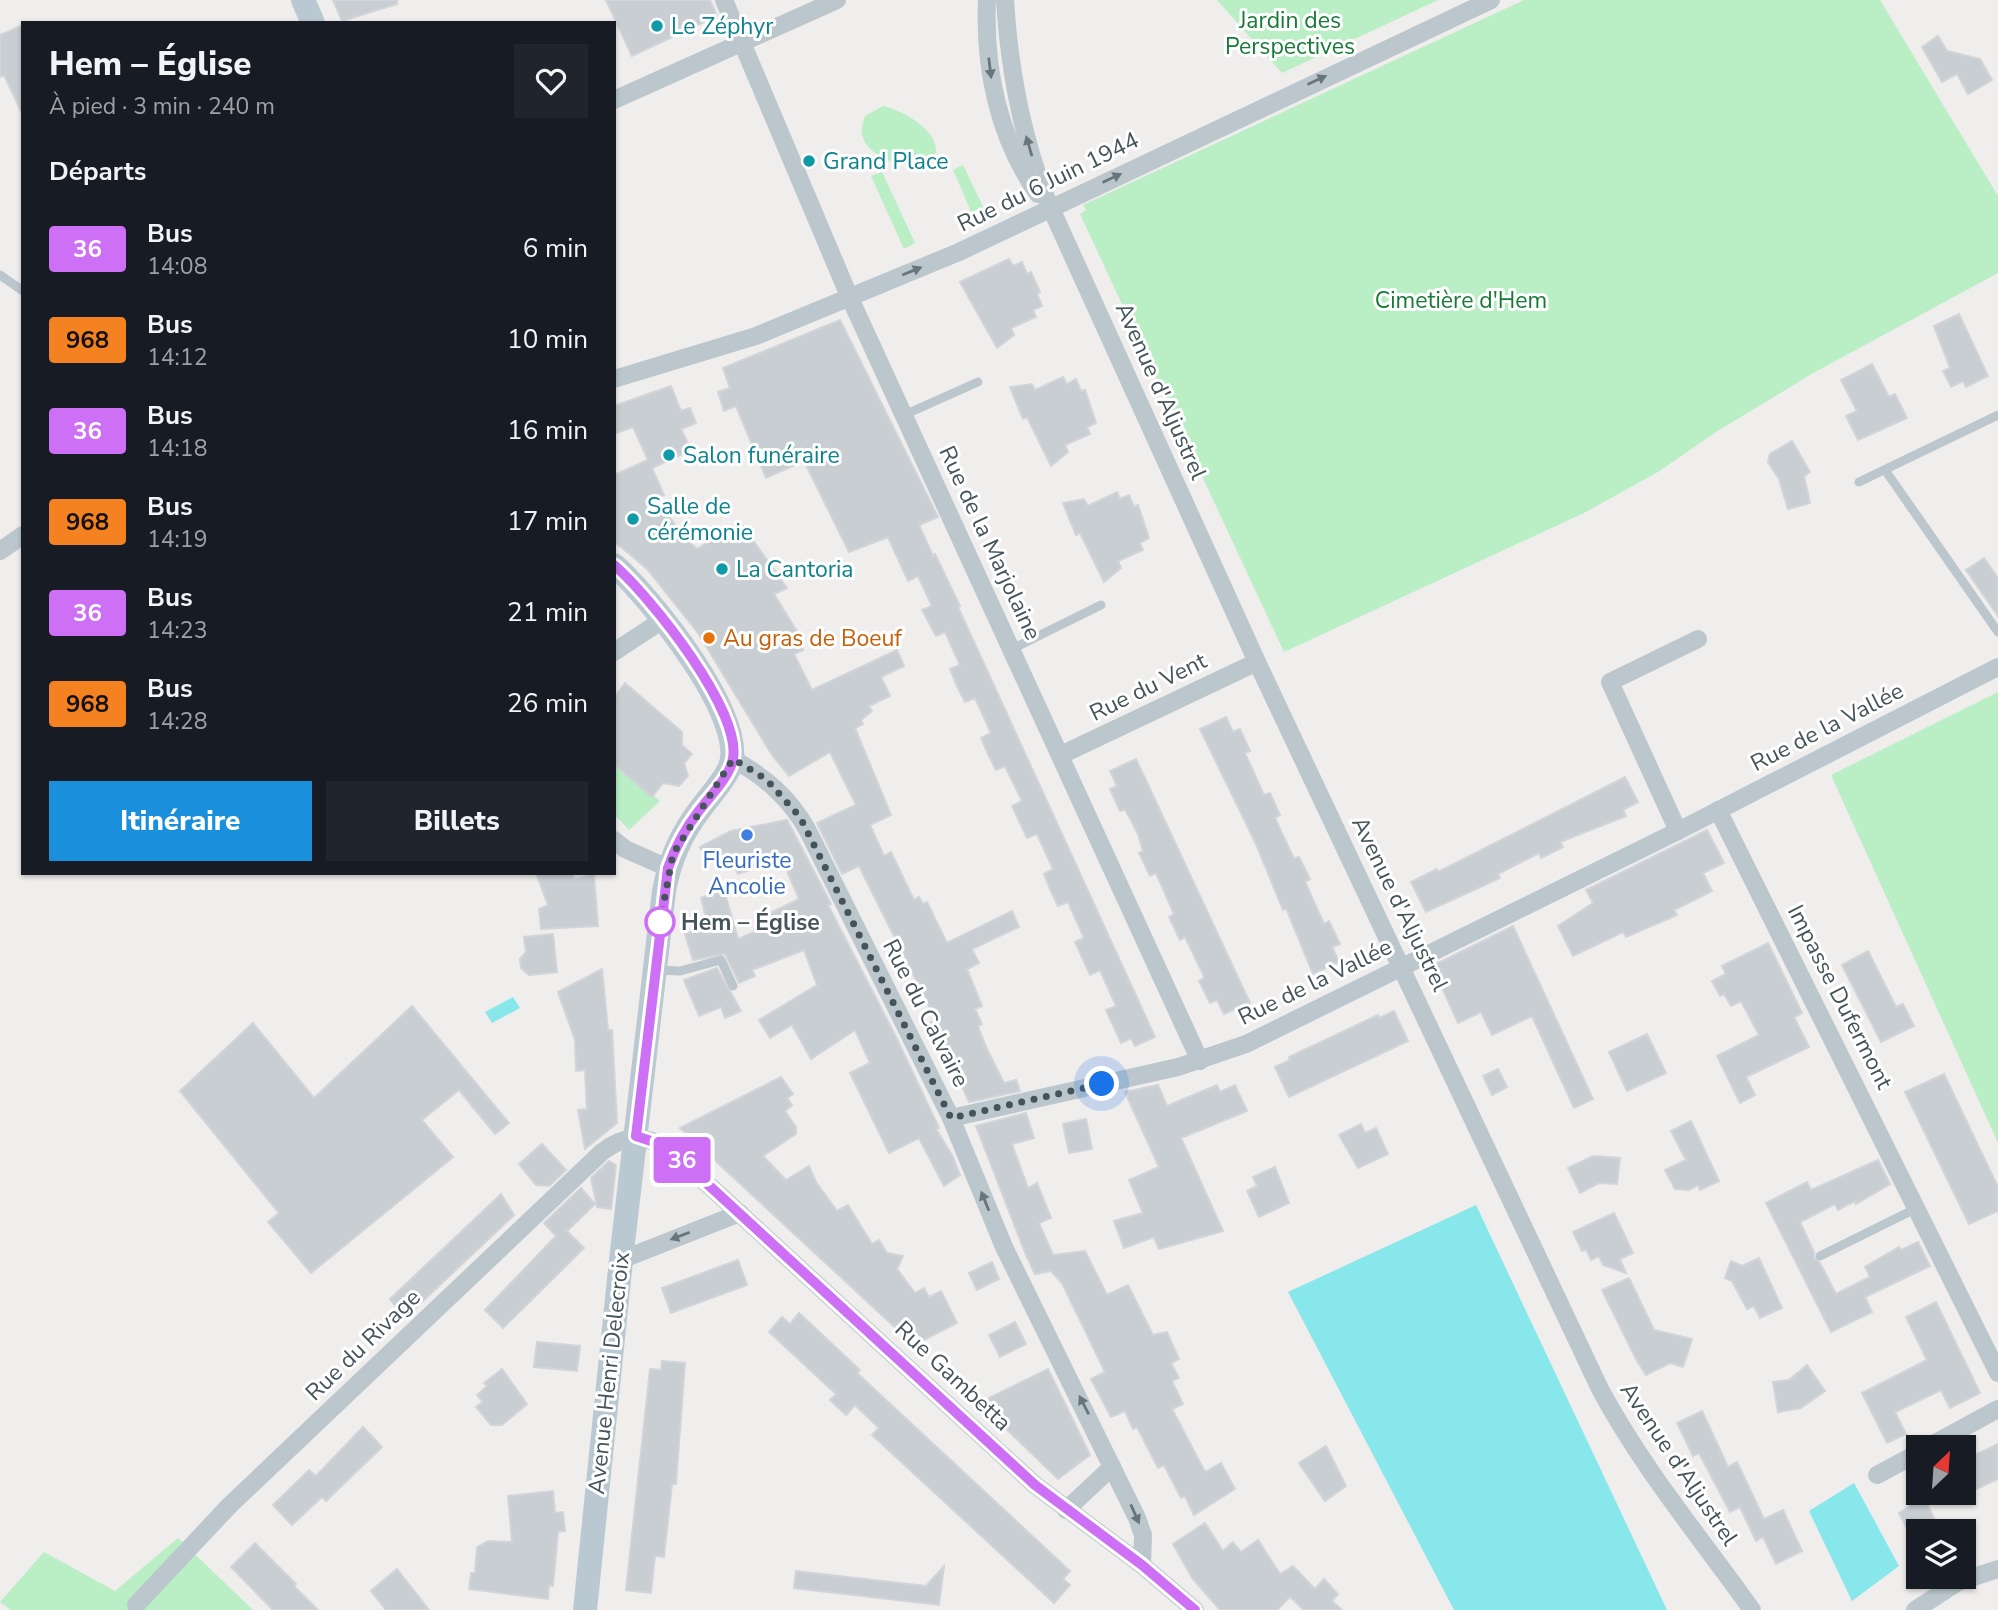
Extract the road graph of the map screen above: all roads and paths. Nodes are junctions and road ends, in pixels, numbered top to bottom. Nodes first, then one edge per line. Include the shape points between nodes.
1 (303, 0) edge
2 (724, 0) edge
3 (837, 0) edge
4 (987, 0) edge
5 (1004, 0) edge
6 (1491, 0) edge
7 (312, 21) edge
8 (742, 43) junction
9 (616, 99) edge
10 (1052, 210) junction
11 (0, 275) edge
12 (21, 289) edge
13 (849, 296) junction
14 (616, 378) edge
15 (978, 382) dead end
16 (904, 415) junction
17 (1998, 415) edge
18 (1885, 470) junction
19 (1859, 482) dead end
20 (21, 536) edge
21 (0, 551) edge
22 (616, 567) edge
23 (1101, 606) dead end
24 (664, 619) junction
25 (1998, 632) edge
26 (1698, 639) dead end
27 (1012, 649) junction
28 (616, 651) edge
29 (1257, 662) junction
30 (1998, 667) edge
31 (1060, 755) junction
32 (733, 759) junction
33 (1718, 810) junction
34 (1678, 831) junction
35 (616, 842) edge
36 (668, 868) junction
37 (1403, 966) junction
38 (654, 970) junction
39 (733, 986) dead end
40 (1200, 1061) junction
41 (951, 1118) junction
42 (636, 1136) junction
43 (1917, 1208) junction
44 (740, 1213) junction
45 (1820, 1256) dead end
46 (621, 1260) junction
47 (1998, 1373) edge
48 (1998, 1409) edge
49 (1950, 1435) edge
50 (1906, 1459) edge
51 (1112, 1467) junction
52 (1877, 1475) dead end
53 (1066, 1510) junction
54 (1142, 1565) junction
55 (1998, 1569) edge
56 (136, 1605) dead end
57 (1751, 1606) edge
58 (585, 1610) edge
59 (1195, 1610) edge
60 (1915, 1610) edge

1 - 7 main road
2 - 8 street, Rue de la Marjolaine
3 - 8 street
4 -> 10 street, Avenue d'Aljustrel via 996,102 1027,178
10 -> 5 street, Avenue d'Aljustrel via 1021,116
10 -> 6 street, Rue du 6 Juin 1944
8 - 9 street
8 - 13 street, Rue de la Marjolaine
13 -> 10 street, Rue du 6 Juin 1944
10 - 29 street, Avenue d'Aljustrel
11 - 12 lane
13 - 14 street, Rue du 6 Juin 1944 via 756,336
13 - 16 street, Rue de la Marjolaine
15 - 16 lane
16 - 27 street, Rue de la Marjolaine
17 - 18 lane
18 - 19 lane
18 - 25 lane
20 - 21 street
22 - 24 main road
23 - 27 lane
24 - 28 street
24 - 32 main road via 719,706 732,739
26 - 34 street via 1610,682
27 - 31 street, Rue de la Marjolaine
29 - 31 street, Rue du Vent
29 - 37 street, Avenue d'Aljustrel
30 - 33 street, Rue de la Vallée
31 - 40 street, Rue de la Marjolaine
32 - 36 main road, Avenue Henri Delecroix via 684,832
32 - 41 street, Rue du Calvaire via 766,779 800,817
33 - 34 street, Rue de la Vallée
33 - 43 street, Impasse Dufermont
34 - 37 street, Rue de la Vallée
35 - 36 street
36 - 38 main road, Avenue Henri Delecroix
37 - 40 street, Rue de la Vallée via 1268,1034
37 - 57 street, Avenue d'Aljustrel via 1576,1342 1618,1423 1673,1507
38 - 39 lane via 680,971 721,960
38 - 42 main road, Avenue Henri Delecroix
40 - 41 street, Rue de la Vallée
51 -> 41 street, Rue du Calvaire via 1004,1247
42 - 44 street, Rue Gambetta via 666,1146
42 - 46 main road, Avenue Henri Delecroix
42 - 56 street, Rue du Rivage via 602,1152 230,1506
43 - 45 lane
43 - 47 street, Impasse Dufermont
44 -> 46 street
44 - 53 street, Rue Gambetta
46 - 58 main road, Avenue Henri Delecroix
48 - 49 street
50 - 52 street
51 - 53 street
51 -> 54 street, Rue du Calvaire via 1143,1535
53 - 54 street, Rue Gambetta
54 - 59 street
55 - 60 street via 1958,1582

